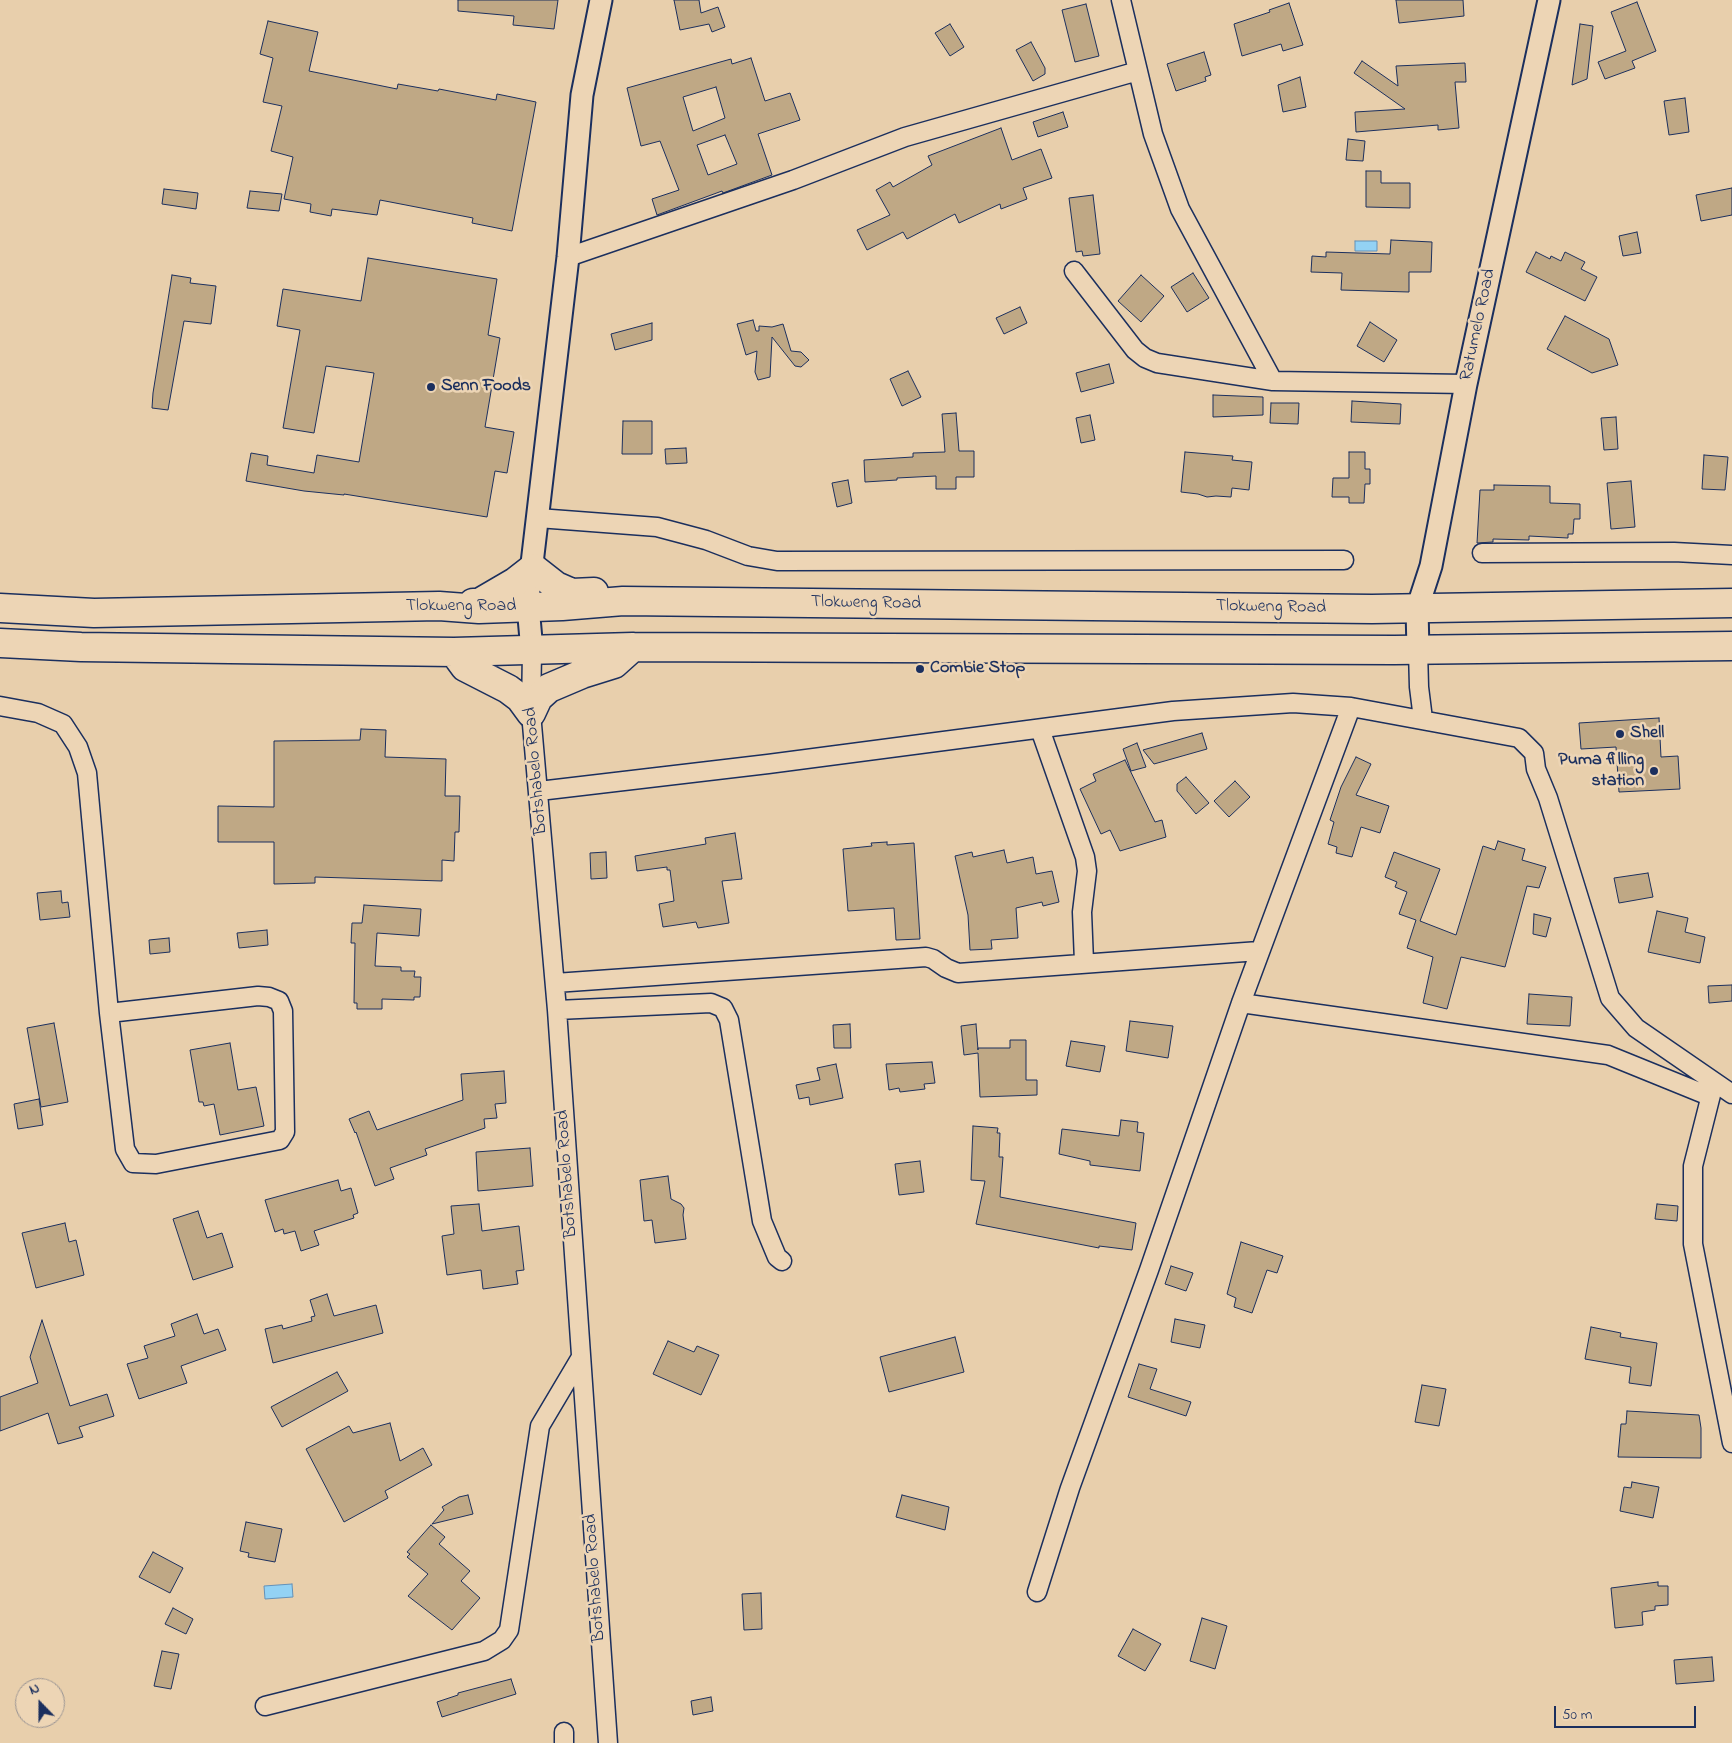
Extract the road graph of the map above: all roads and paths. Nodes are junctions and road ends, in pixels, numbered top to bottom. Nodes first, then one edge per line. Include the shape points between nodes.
1 (601, 0) edge
2 (1121, 0) edge
3 (1548, 0) edge
4 (1138, 71) junction
5 (568, 257) junction
6 (1074, 272) dead end
7 (1273, 381) junction
8 (1466, 384) junction
9 (538, 518) junction
10 (1482, 554) dead end
11 (1732, 555) edge
12 (1344, 560) dead end
13 (533, 568) junction
14 (623, 601) junction
15 (1732, 603) edge
16 (439, 606) junction
17 (528, 606) junction
18 (0, 608) edge
19 (1417, 609) junction
20 (0, 643) edge
21 (1732, 646) edge
22 (633, 647) junction
23 (532, 650) junction
24 (1418, 650) junction
25 (454, 652) junction
26 (0, 706) edge
27 (1350, 707) junction
28 (531, 713) junction
29 (1423, 719) junction
30 (1040, 728) junction
31 (539, 792) junction
32 (1259, 951) junction
33 (1084, 962) junction
34 (555, 983) junction
35 (1241, 1003) junction
36 (557, 1010) junction
37 (109, 1013) junction
38 (1712, 1090) junction
39 (1732, 1094) edge
40 (782, 1261) dead end
41 (581, 1357) junction
42 (1732, 1443) edge
43 (1037, 1592) dead end
44 (265, 1706) dead end
45 (608, 1743) edge

1 - 5 street, Botshabelo Road via 582,95
2 - 4 street
3 - 8 street, Ratumelo Road
4 - 5 street via 905,137 793,180
4 - 7 street via 1152,134 1180,209
5 - 9 street, Botshabelo Road
6 - 7 street via 1135,350 1145,358 1157,363
7 - 8 street
8 - 19 street, Ratumelo Road via 1431,566
9 - 12 street via 657,527 748,556 777,561
9 - 13 street, Botshabelo Road
10 - 11 street via 1674,552
13 - 14 main road via 550,582 572,593 600,592
13 - 16 main road via 479,603
13 - 17 street, Botshabelo Road
14 - 17 main road, Tlokweng Road
14 - 19 main road, Tlokweng Road
15 - 19 main road, Tlokweng Road
16 - 17 main road, Tlokweng Road via 479,609
16 - 18 main road, Tlokweng Road via 94,613
17 - 23 street, Botshabelo Road
19 - 24 street, Ratumelo Road
20 - 25 main road
21 - 24 main road
22 - 23 main road
22 - 24 main road
22 - 28 main road via 614,664 549,688 538,698
23 - 25 main road
23 - 28 street, Botshabelo Road
24 - 29 street
25 - 28 main road via 465,668 508,689
26 - 37 street via 38,714 63,724 78,747 87,773
27 - 29 street
27 - 30 street via 1293,703 1173,710
27 - 32 street
28 - 31 street, Botshabelo Road
29 - 38 street via 1519,738 1526,743 1534,754 1536,769 1548,798 1610,998 1636,1028
30 - 31 street
30 - 33 street via 1085,857
31 - 34 street, Botshabelo Road
32 - 33 street
32 - 35 street
33 - 34 street via 958,973 926,957
34 - 36 street, Botshabelo Road
35 - 38 street via 1608,1054
35 - 43 street via 1070,1488
36 - 40 street via 711,1003 722,1008 730,1020 762,1221 777,1257
36 - 41 street, Botshabelo Road
37 - 37 street via 125,1149 133,1164 156,1164 280,1140 284,1132 283,1011 279,1001 258,996
38 - 39 street
38 - 42 street via 1693,1166 1693,1244
41 - 44 street via 540,1426 509,1630 502,1640 484,1650
41 - 45 street, Botshabelo Road

